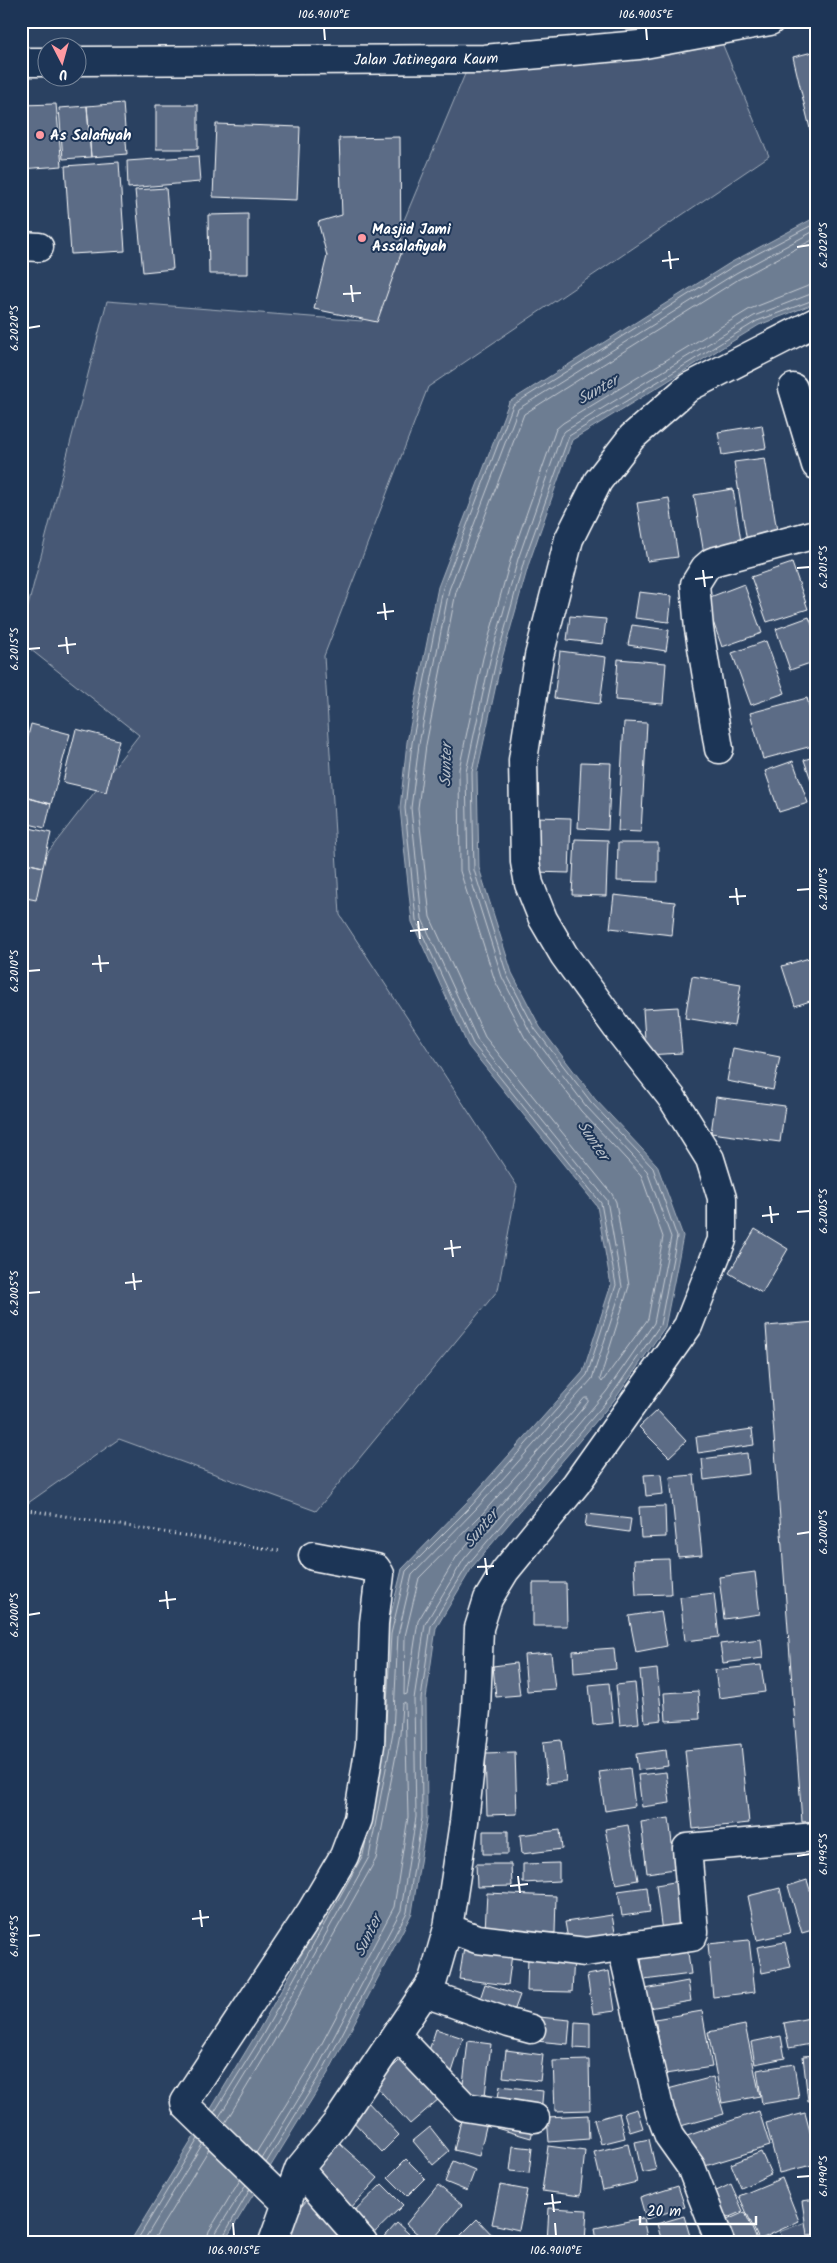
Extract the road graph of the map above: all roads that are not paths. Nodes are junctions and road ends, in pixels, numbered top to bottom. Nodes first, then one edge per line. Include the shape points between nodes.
1 (770, 21) edge
2 (88, 61) edge
3 (21, 62) edge
4 (38, 62) edge
5 (816, 322) edge
6 (793, 388) dead end
7 (816, 466) edge
8 (816, 534) edge
9 (719, 749) dead end
10 (313, 1556) road end
11 (816, 1837) edge
12 (448, 1928) junction
13 (622, 1947) junction
14 (425, 1992) junction
15 (531, 2029) dead end
16 (396, 2035) junction
17 (535, 2118) dead end
18 (299, 2169) junction
19 (279, 2197) junction
20 (274, 2242) edge
21 (364, 2242) edge
22 (720, 2242) edge

1 - 2 street, Jalan Jatinegara Kaum via 639,45 484,59
3 - 4 street
5 - 12 street via 689,387 632,436 598,481 569,539 539,656 523,760 525,862 529,884 543,919 564,955 672,1098 710,1159 722,1198 722,1240 688,1326 576,1484 505,1571 488,1599 479,1628 476,1710
6 - 7 street
8 - 9 street via 712,562 696,584 699,629
10 - 19 street via 376,1568 380,1574 374,1623 370,1745 358,1819 344,1856 312,1910 185,2102
11 - 13 street via 687,1848 694,1935
12 - 13 street via 477,1939 586,1952
12 - 14 street via 433,1980
13 - 22 street via 660,2112 668,2136 691,2167
14 - 15 street
14 - 16 street
16 - 17 street via 465,2107
16 - 18 street via 336,2124
18 - 19 street
18 - 21 street
19 - 20 street

